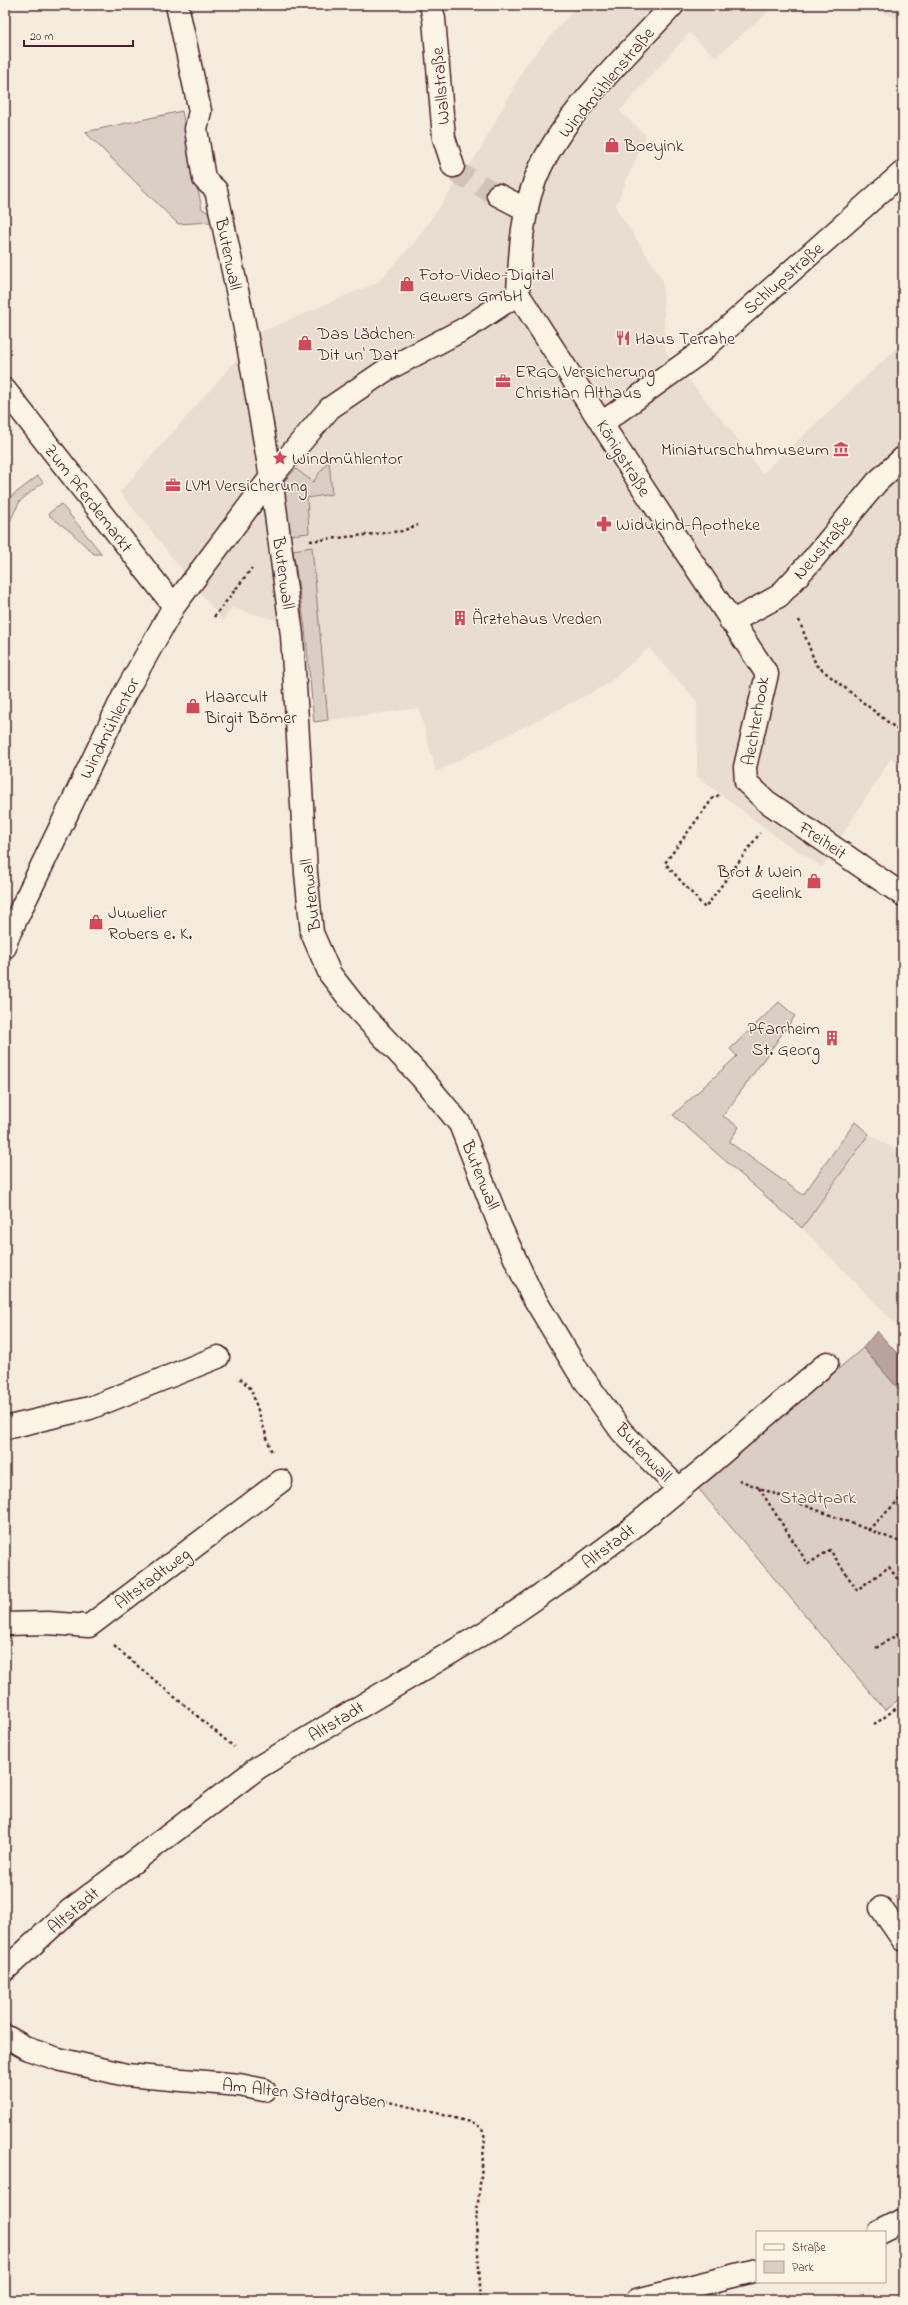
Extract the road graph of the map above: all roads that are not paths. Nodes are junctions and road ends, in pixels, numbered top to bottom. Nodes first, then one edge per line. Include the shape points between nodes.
1 (177, 5) edge
2 (431, 5) edge
3 (673, 5) edge
4 (453, 166) tunnel mouth
5 (903, 172) edge
6 (498, 195) tunnel mouth
7 (527, 210) junction
8 (518, 294) junction
9 (5, 390) edge
10 (602, 423) junction
11 (903, 458) edge
12 (271, 477) junction
13 (174, 606) junction
14 (731, 622) junction
15 (746, 782) joint
16 (903, 895) edge
17 (5, 947) edge
18 (218, 1357) road end
19 (827, 1362) dead end
20 (5, 1428) edge
21 (281, 1480) road end
22 (679, 1490) junction
23 (5, 1624) edge
24 (881, 1908) dead end
25 (903, 1940) edge
26 (5, 1970) edge
27 (5, 2036) edge
28 (264, 2090) road end
29 (903, 2220) edge
30 (881, 2231) edge
31 (756, 2270) edge
32 (638, 2300) edge

1 - 12 street, Butenwall via 200,111 196,129 204,179 216,190 246,334
2 - 4 street, Wallstraße via 444,138
3 - 7 street, Windmühlenstraße via 562,130 541,167
5 - 10 street, Schlupstraße via 698,354
6 - 7 street
7 - 8 street, Windmühlenstraße via 520,252
8 - 10 street, Königstraße
8 - 12 street, Windmühlentor via 466,328 386,370 330,408
9 - 13 street, Zum Pferdemarkt
10 - 14 street, Königstraße
11 - 14 street, Neustraße via 877,482 779,596
12 - 13 street, Windmühlentor
12 - 22 street, Butenwall via 292,635 312,933 330,974 359,1011 421,1077 460,1124 500,1226 531,1293 578,1371 622,1432
13 - 17 street, Windmühlentor via 124,695 7,938
14 - 15 street, Aechterhook via 767,674 745,767
15 - 16 street, Freiheit via 756,794
18 - 20 street via 90,1408
19 - 22 street, Butenwall
21 - 23 street, Altstadtweg via 89,1626 48,1623
22 - 26 street, Altstadt via 572,1574 494,1627 259,1767 69,1911
24 - 25 street
27 - 28 street, Am Alten Stadtgraben via 28,2049 58,2059 126,2075 239,2085
29 - 30 street
31 - 32 street

